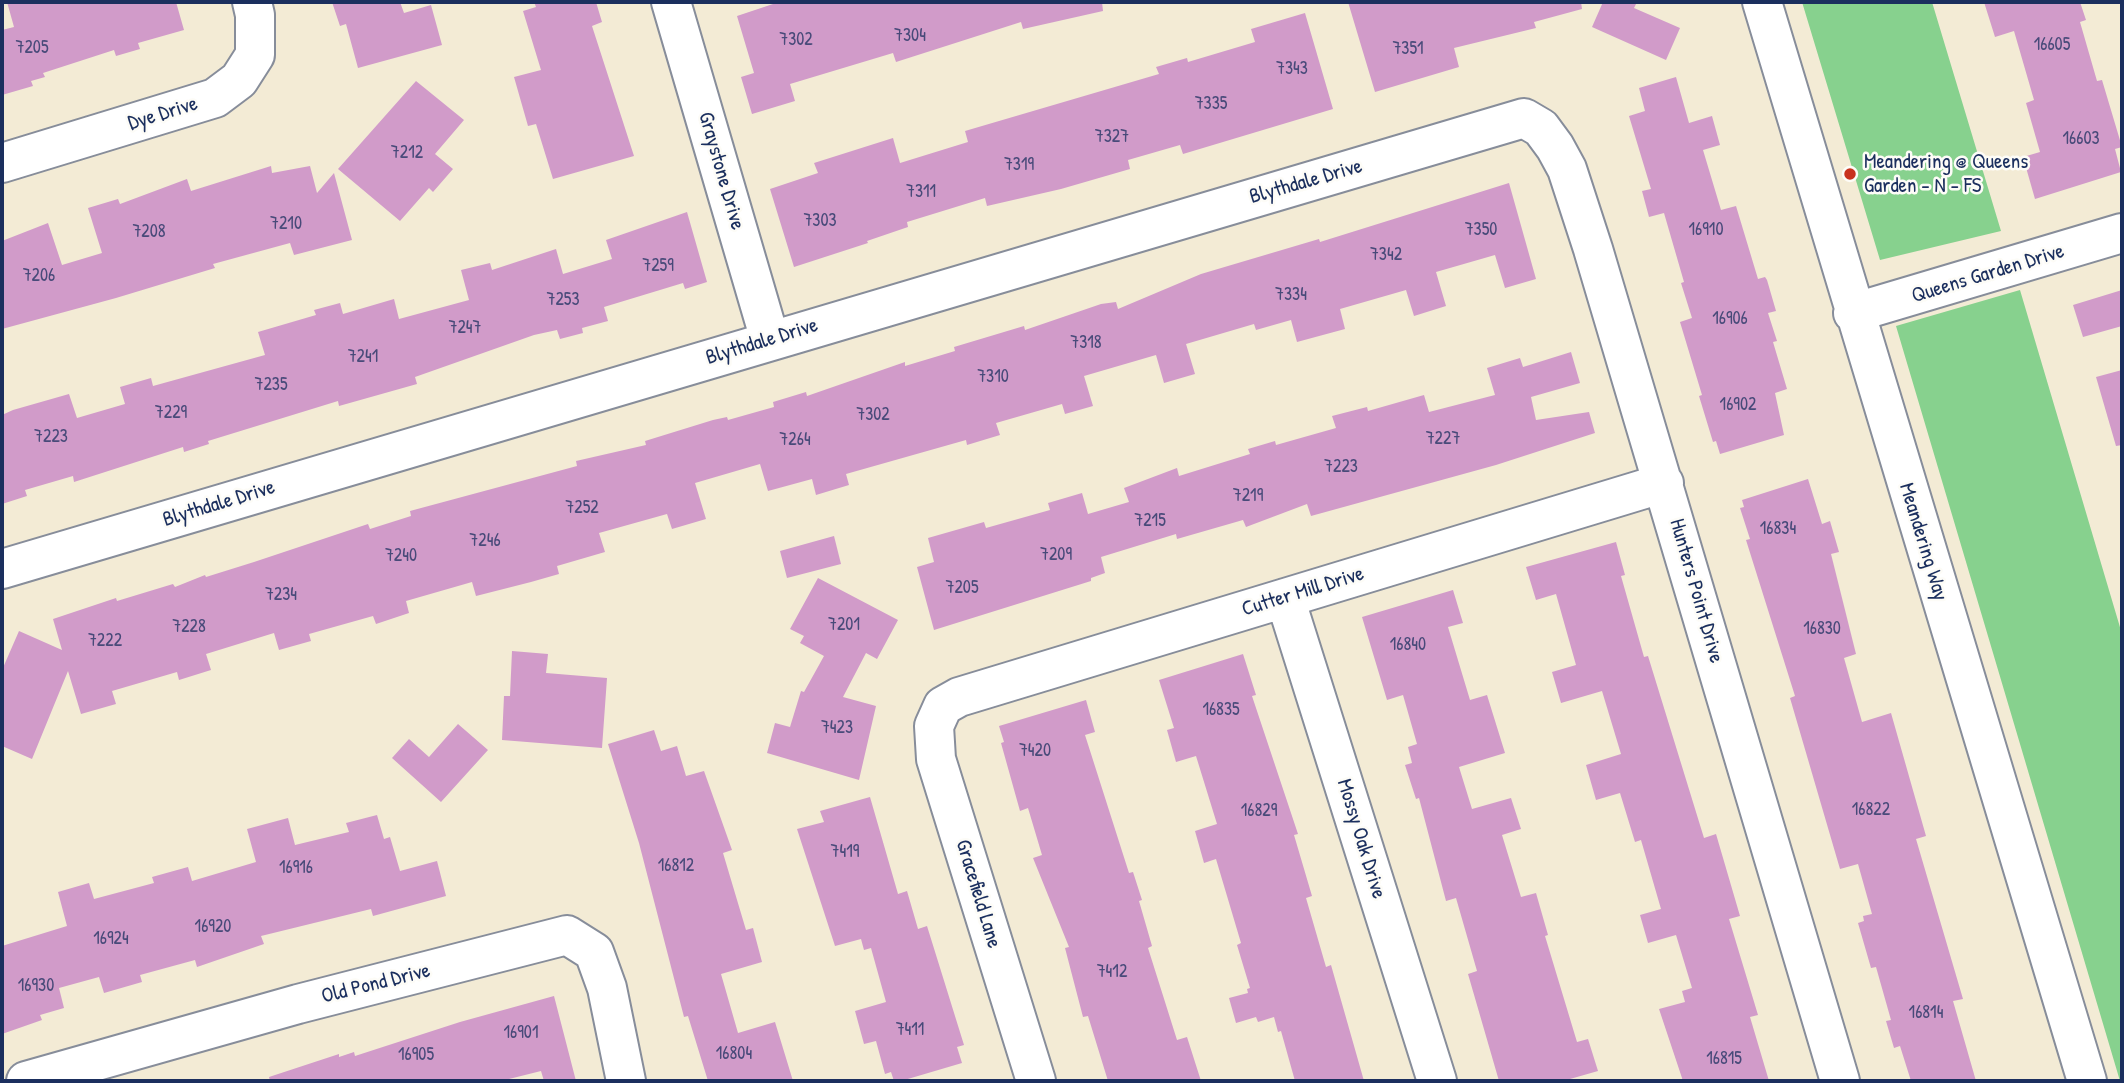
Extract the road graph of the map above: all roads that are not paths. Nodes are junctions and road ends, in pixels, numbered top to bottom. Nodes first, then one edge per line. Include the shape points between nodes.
1 (252, 2) edge
2 (671, 2) edge
3 (1762, 2) edge
4 (1524, 118) joint
5 (2, 163) edge
6 (2122, 233) edge
7 (1853, 313) junction
8 (770, 340) junction
9 (1664, 483) junction
10 (2, 569) edge
11 (1285, 598) junction
12 (943, 706) joint
13 (26, 1081) edge
14 (626, 1081) edge
15 (1036, 1081) edge
16 (1437, 1081) edge
17 (1840, 1081) edge
18 (2087, 1081) edge

1 - 5 street, Dye Drive via 255,55 239,79 215,98
2 - 8 street, Graystone Drive
3 - 7 street, Meandering Way
4 - 8 street, Blythdale Drive
4 - 9 street, Hunters Point Drive via 1541,128 1566,169
6 - 7 street, Queens Garden Drive
7 - 18 street, Meandering Way
8 - 10 street, Blythdale Drive
9 - 11 street, Cutter Mill Drive
9 - 17 street, Hunters Point Drive
11 - 12 street, Cutter Mill Drive via 959,697
11 - 16 street, Mossy Oak Drive
12 - 15 street, Gracefield Lane via 934,726 936,759
13 - 14 street, Old Pond Drive via 567,935 594,951 607,988

